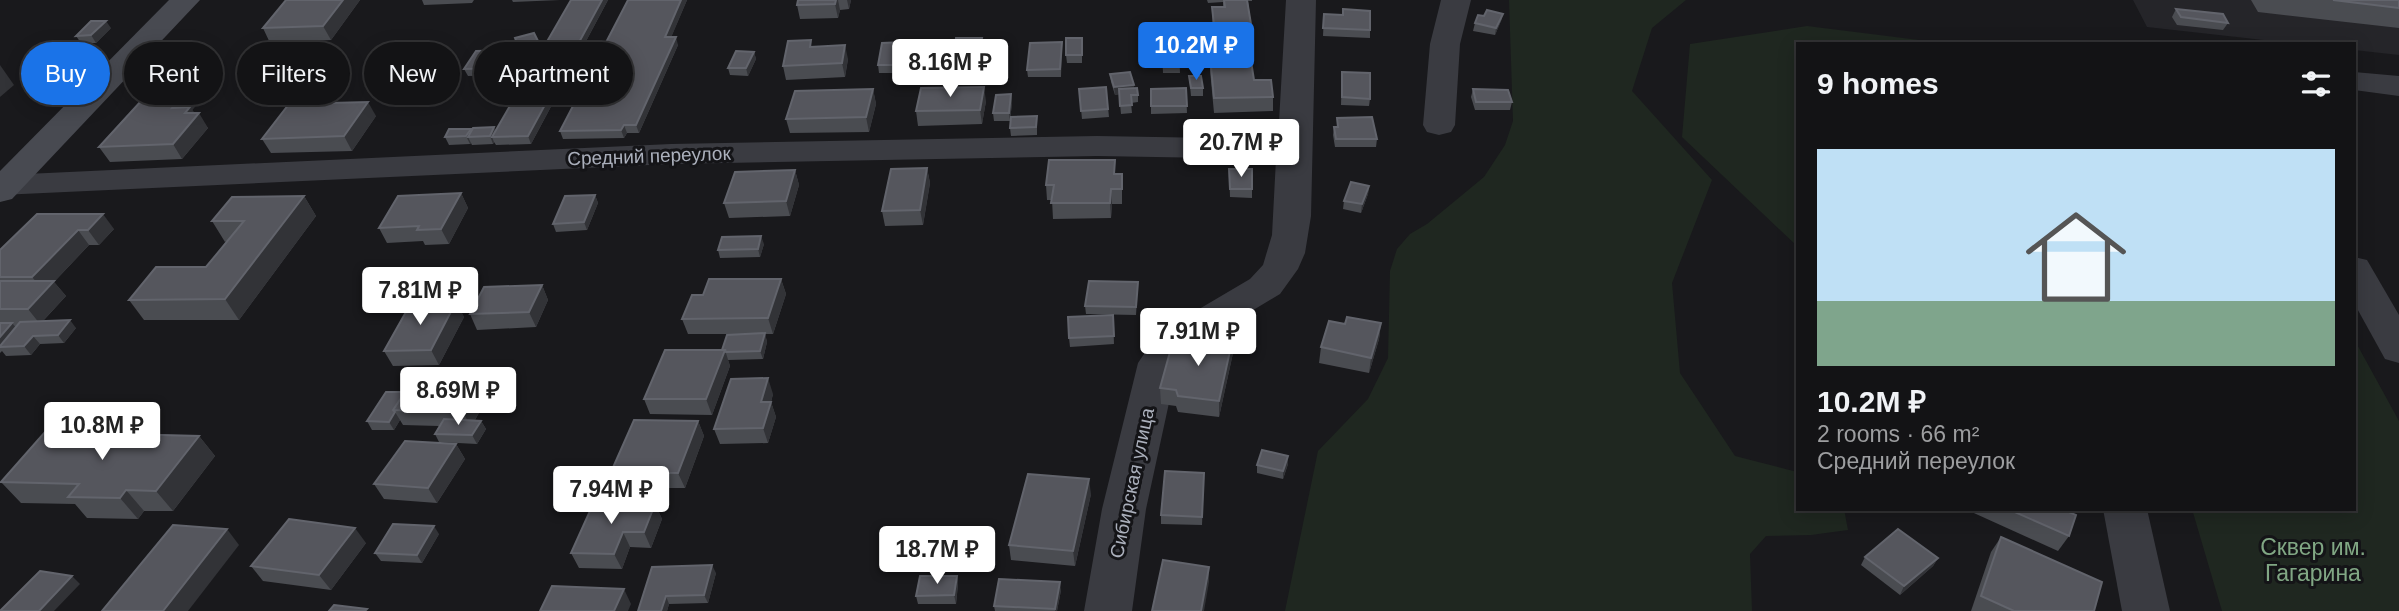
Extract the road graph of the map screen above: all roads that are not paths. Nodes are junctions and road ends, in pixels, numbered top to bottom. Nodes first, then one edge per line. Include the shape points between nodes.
1 (185, 0) edge
2 (1301, 0) edge
3 (1455, 0) edge
4 (2356, 81) edge
5 (2399, 86) edge
6 (1439, 125) dead end
7 (1294, 149) junction
8 (3, 189) edge
9 (2356, 273) edge
10 (2399, 349) edge
11 (2125, 511) edge
12 (1108, 611) edge
13 (2146, 611) edge

1 - 8 main road
2 - 7 street, Сибирская улица
3 - 6 street via 1445,44
4 - 5 street
7 - 8 street, Средний переулок via 1097,146 671,154
7 - 12 street, Сибирская улица via 1295,206 1279,270 1268,284 1187,331 1158,363 1124,509
9 - 10 street
11 - 13 street

